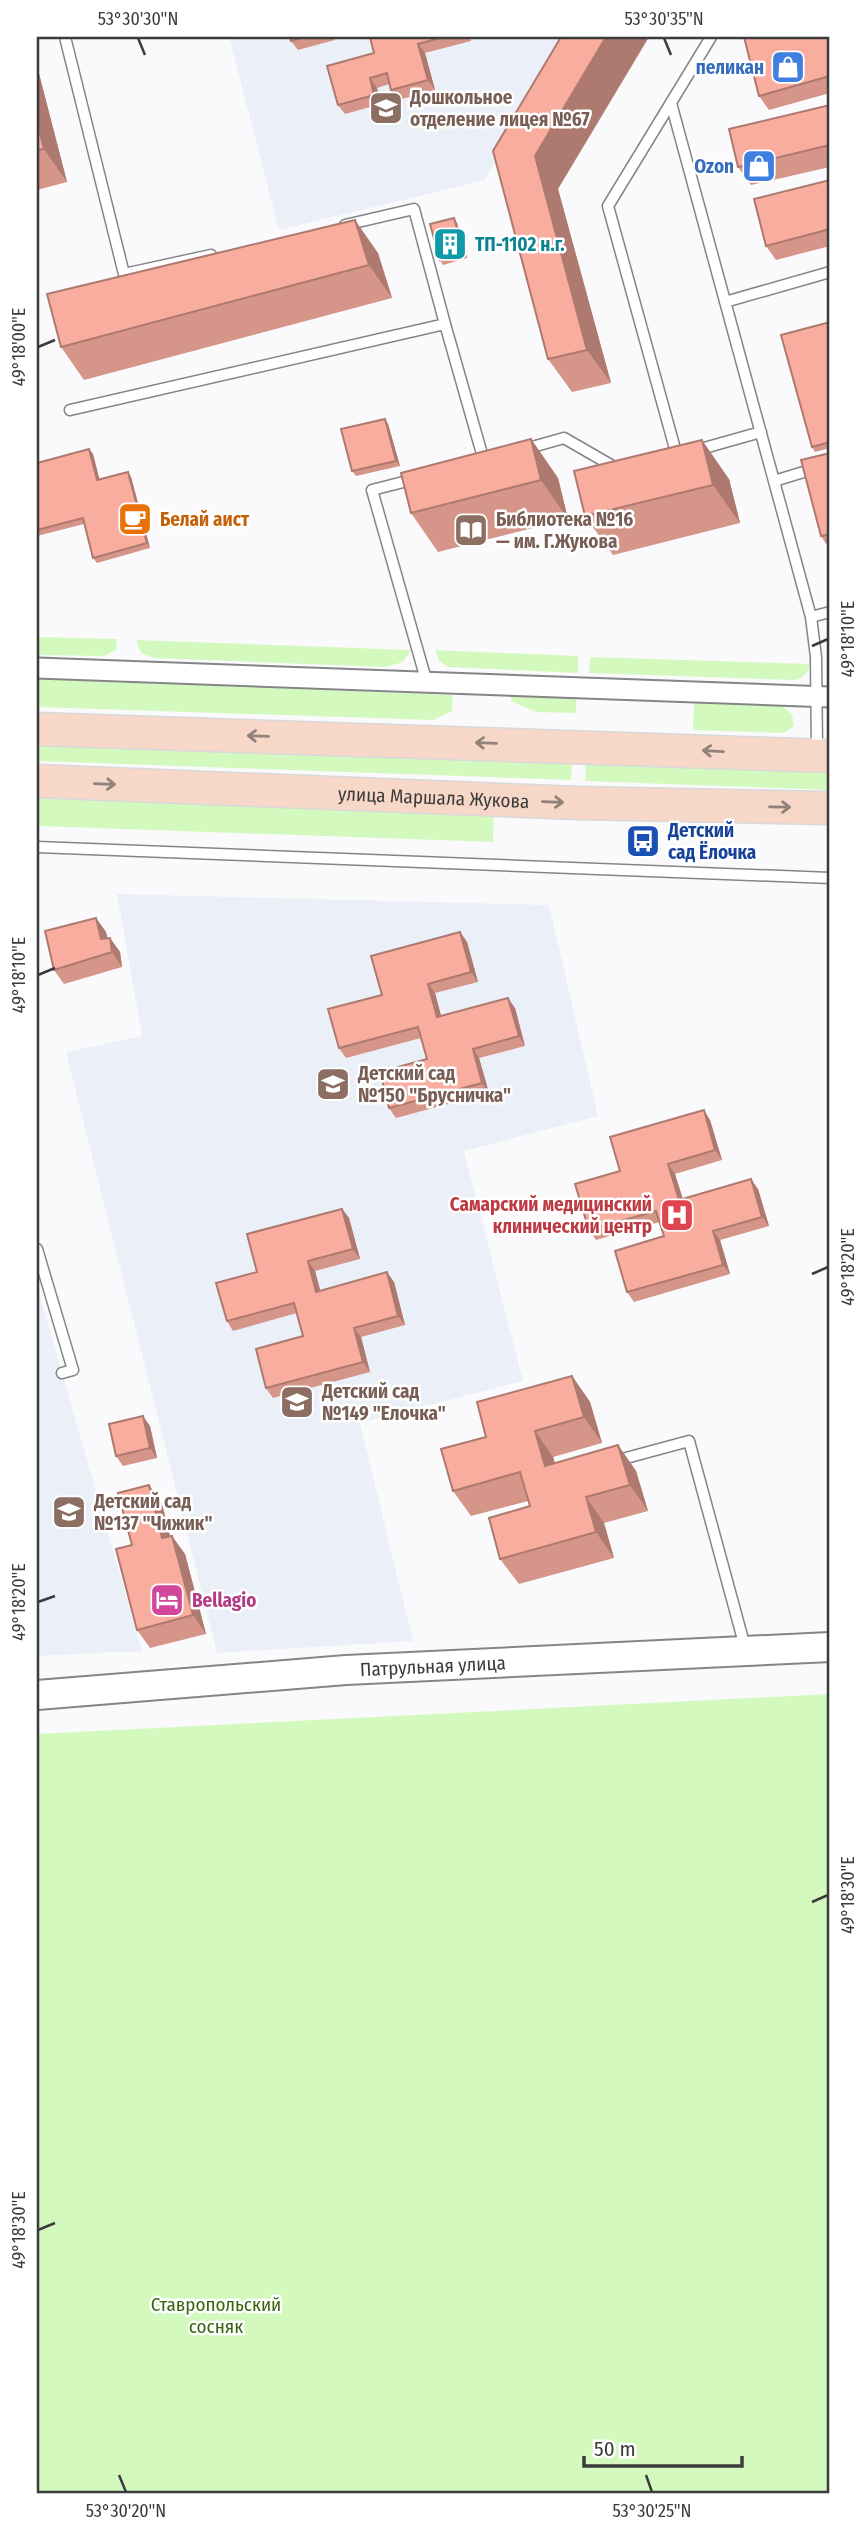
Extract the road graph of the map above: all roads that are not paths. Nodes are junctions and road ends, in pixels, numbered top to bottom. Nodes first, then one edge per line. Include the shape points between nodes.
1 (65, 37) edge
2 (711, 37) edge
3 (671, 103) junction
4 (335, 227) edge
5 (217, 254) edge
6 (830, 272) edge
7 (725, 302) junction
8 (445, 324) junction
9 (71, 410) dead end
10 (761, 432) junction
11 (508, 454) edge
12 (677, 456) junction
13 (496, 458) edge
14 (484, 461) junction
15 (662, 461) edge
16 (472, 464) edge
17 (830, 464) edge
18 (623, 472) edge
19 (422, 477) edge
20 (774, 481) junction
21 (830, 612) edge
22 (811, 617) junction
23 (37, 668) edge
24 (427, 682) junction
25 (823, 697) edge
26 (37, 729) edge
27 (824, 756) edge
28 (37, 781) edge
29 (830, 808) edge
30 (37, 847) edge
31 (830, 878) edge
32 (37, 1249) edge
33 (62, 1373) dead end
34 (599, 1465) edge
35 (830, 1647) edge
36 (746, 1651) junction
37 (37, 1695) edge

1 - 5 lane via 124,274
2 - 3 lane
3 - 7 lane
3 - 12 lane via 608,206
4 - 8 lane via 414,209
6 - 7 lane
7 - 10 lane
8 - 9 lane
8 - 14 lane
10 - 12 lane
10 - 20 lane
11 - 18 lane via 564,439
12 - 15 lane
13 - 14 lane
14 - 16 lane
17 - 20 lane
19 - 24 lane via 372,489
20 - 22 lane
21 - 22 lane
22 - 25 lane
23 - 24 street
24 - 25 street
25 - 27 lane
27 -> 26 main road
28 -> 29 main road, улица Маршала Жукова
30 - 31 lane
32 - 33 lane via 73,1370
34 - 36 lane via 689,1441
35 - 36 street, Патрульная улица
36 - 37 street, Патрульная улица via 346,1670

